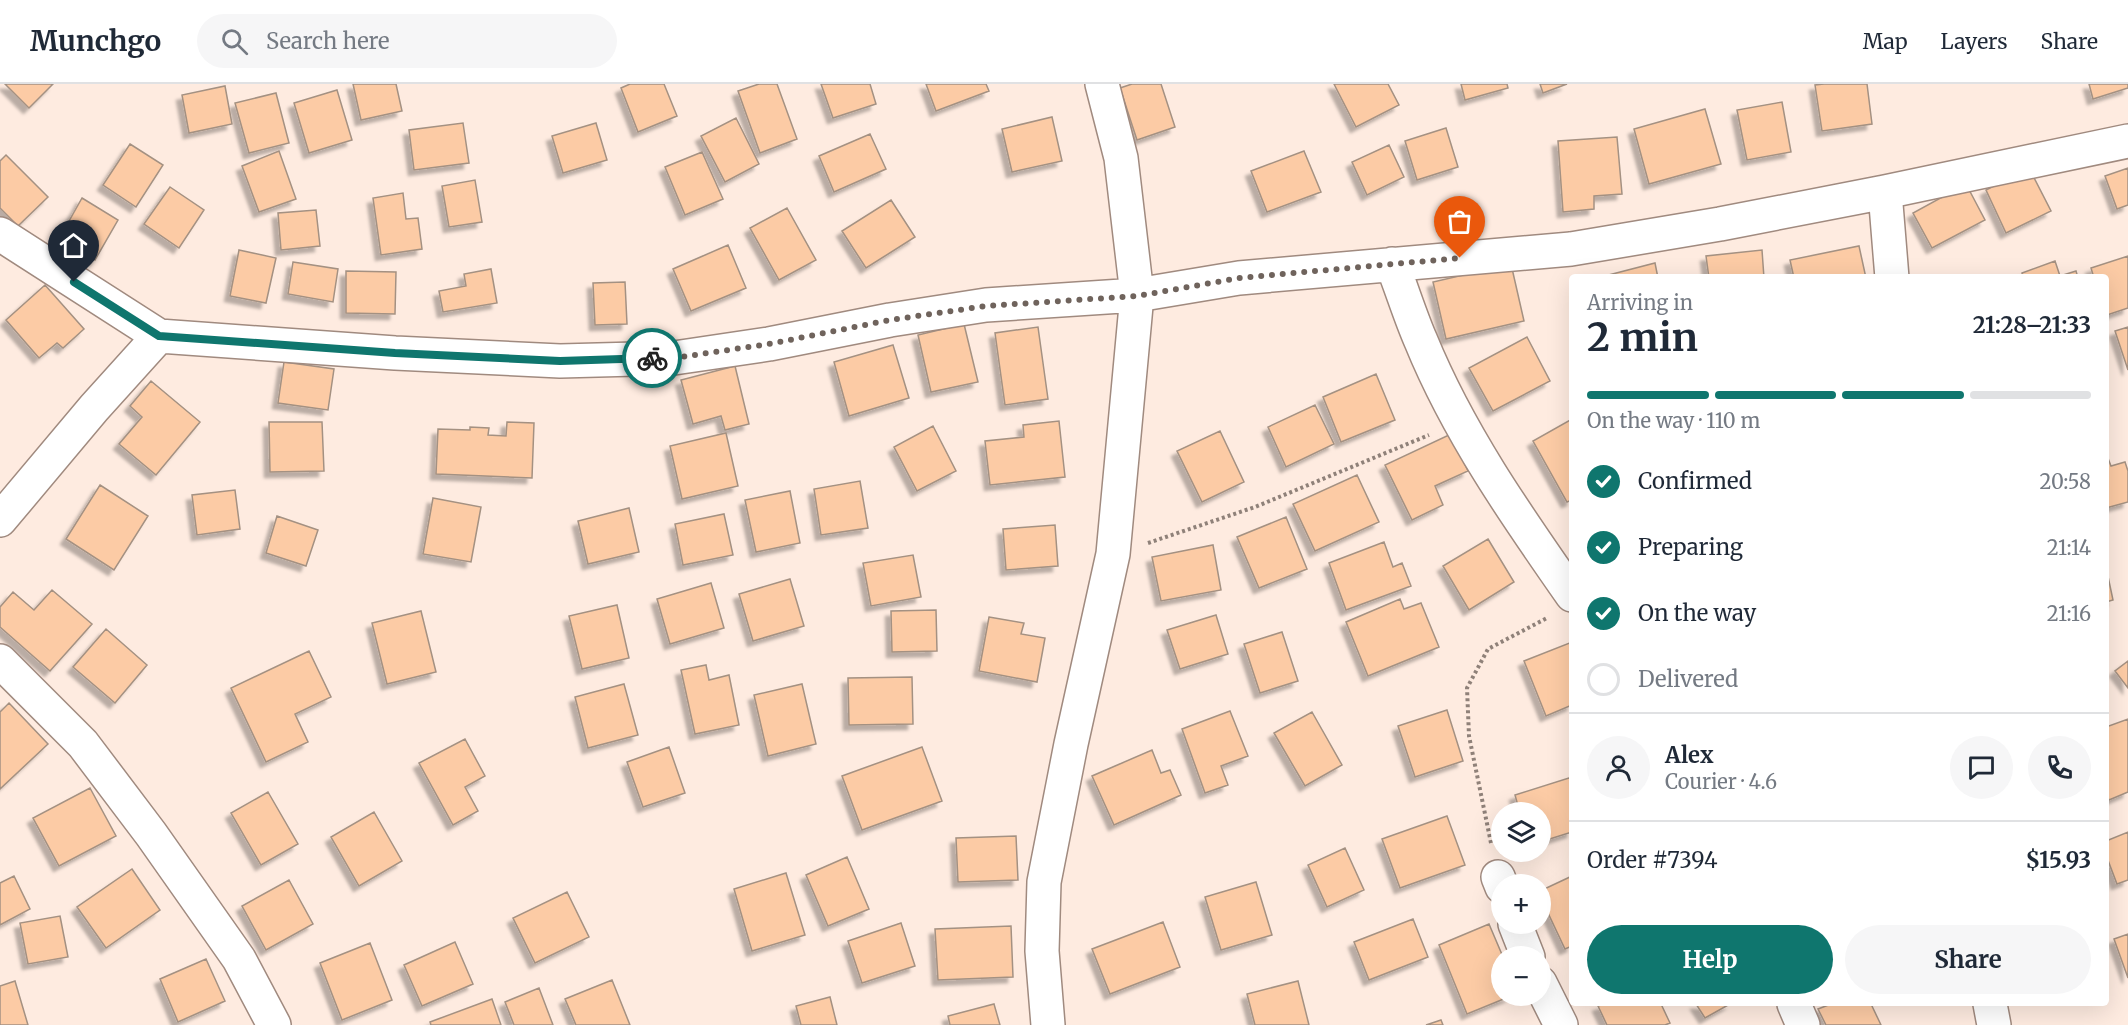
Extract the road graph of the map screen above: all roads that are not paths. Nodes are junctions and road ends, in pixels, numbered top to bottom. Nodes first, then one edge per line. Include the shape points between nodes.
1 (1102, 84) edge
2 (2128, 141) edge
3 (1885, 192) junction
4 (0, 234) edge
5 (1392, 264) junction
6 (1892, 274) edge
7 (1137, 296) junction
8 (159, 336) junction
9 (0, 520) edge
10 (1562, 606) edge
11 (0, 661) edge
12 (1551, 1005) edge
13 (1795, 1006) edge
14 (1990, 1006) edge
15 (274, 1025) edge
16 (1048, 1025) edge
17 (1561, 1025) edge
18 (1803, 1025) edge
19 (1994, 1025) edge

1 - 7 street via 1122,158
2 - 3 street
3 - 5 street via 1571,249
3 - 6 street
4 - 8 street
5 - 7 street via 1239,278
5 - 10 street via 1421,342 1460,422 1514,513
7 - 8 street via 986,306 674,358 560,361
7 - 16 street via 1113,554 1044,882 1042,951
8 - 9 street
11 - 15 street via 82,744 151,834 239,959
12 - 17 street
13 - 18 street
14 - 19 street

